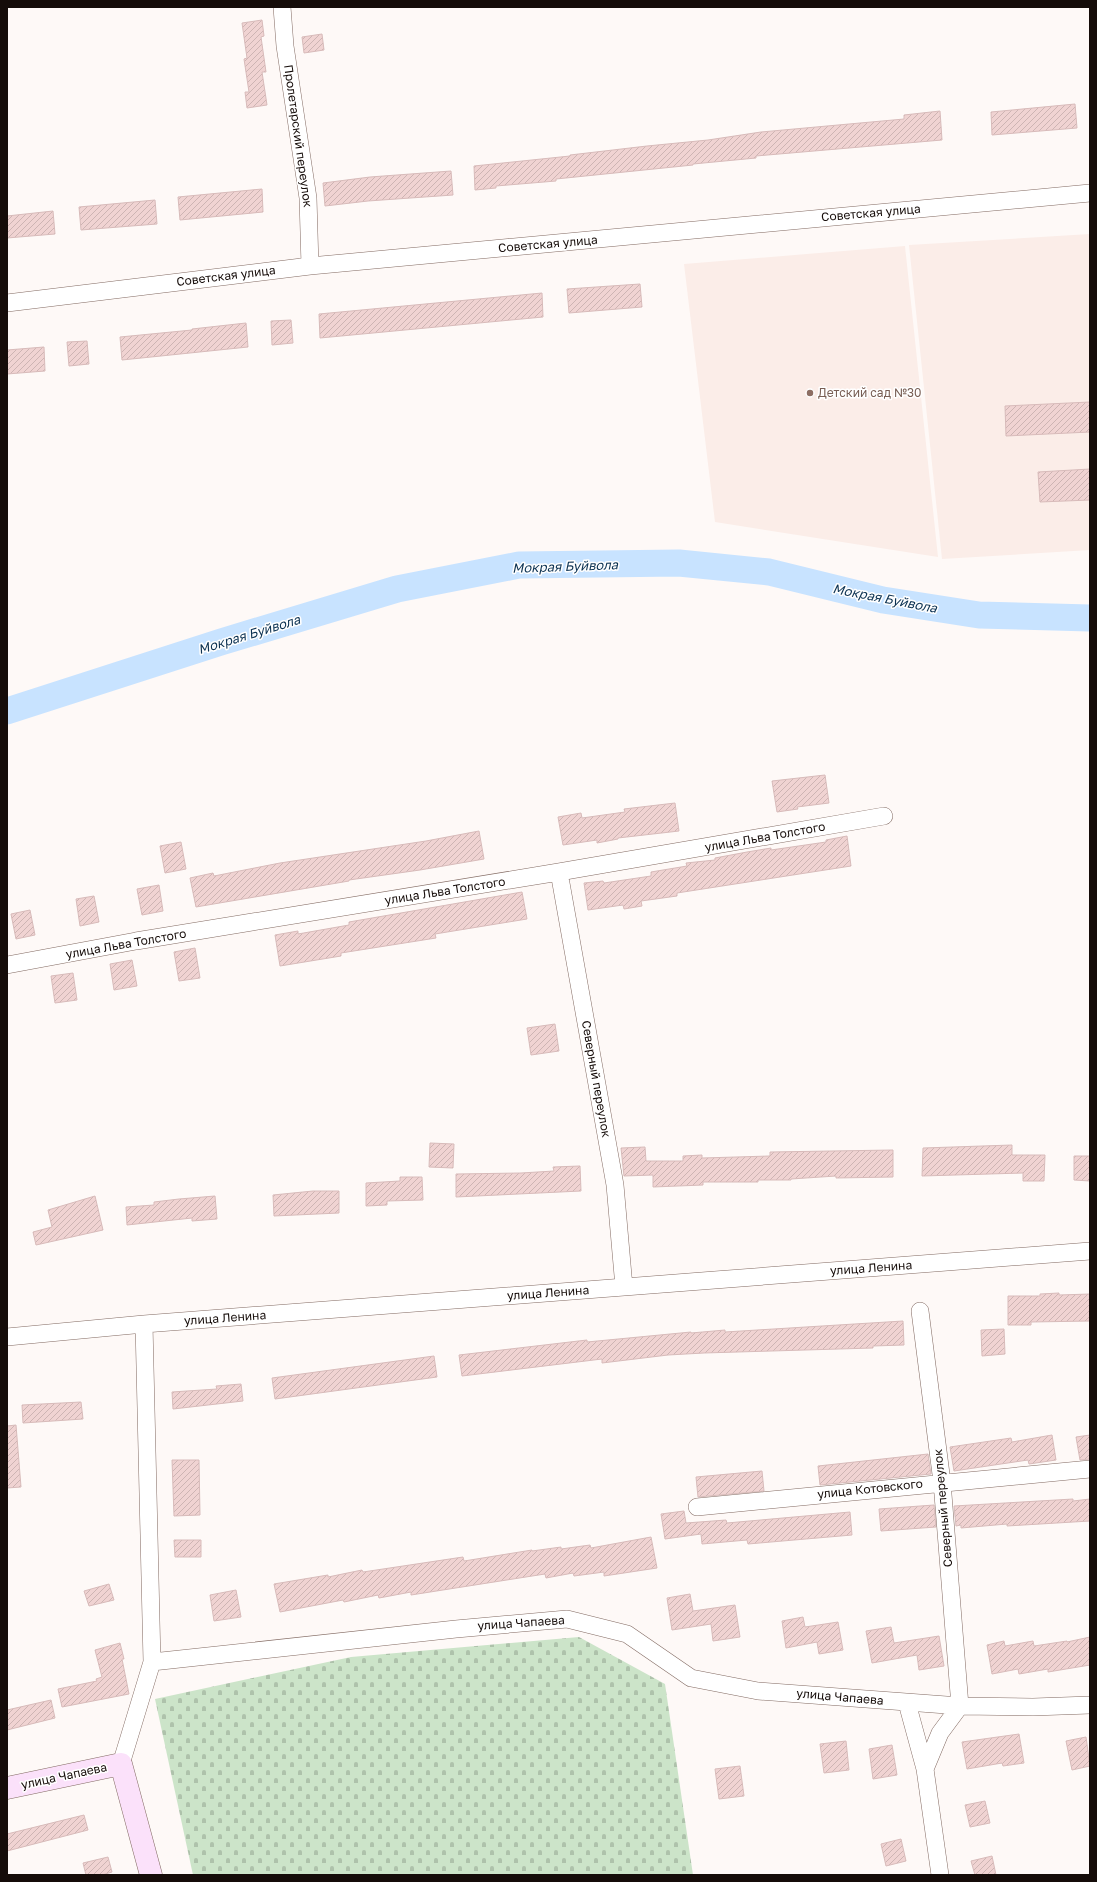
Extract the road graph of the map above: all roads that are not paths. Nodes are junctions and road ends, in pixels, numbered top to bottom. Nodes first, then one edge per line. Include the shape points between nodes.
1 (282, 7) edge
2 (1090, 193) edge
3 (310, 266) junction
4 (7, 303) edge
5 (884, 816) dead end
6 (559, 872) junction
7 (7, 965) edge
8 (1090, 1250) edge
9 (624, 1287) junction
10 (920, 1311) dead end
11 (144, 1324) junction
12 (7, 1337) edge
13 (1090, 1469) edge
14 (942, 1482) junction
15 (697, 1507) dead end
16 (152, 1662) junction
17 (907, 1703) junction
18 (1090, 1705) edge
19 (960, 1706) junction
20 (122, 1764) junction
21 (925, 1769) junction
22 (7, 1788) edge
23 (152, 1875) edge
24 (940, 1875) edge

1 - 3 street, Пролетарский переулок via 285,46 308,198
2 - 3 street, Советская улица
3 - 4 street, Советская улица
5 - 6 street, улица Льва Толстого
6 - 7 street, улица Льва Толстого via 136,941
6 - 9 street, Северный переулок via 615,1185
8 - 9 street, улица Ленина
9 - 11 street, улица Ленина
10 - 14 street, Северный переулок
11 - 12 street, улица Ленина
11 - 16 street
13 - 14 street, улица Котовского
14 - 15 street, улица Котовского
14 - 19 street, Северный переулок
16 - 17 street, улица Чапаева via 456,1628 567,1619 627,1634 691,1678 758,1691
16 - 20 street
17 - 19 street, улица Чапаева
17 - 21 street
18 - 19 street, улица Чапаева
19 - 21 street via 940,1733
20 - 22 main road, улица Чапаева
20 - 23 main road
21 - 24 street

